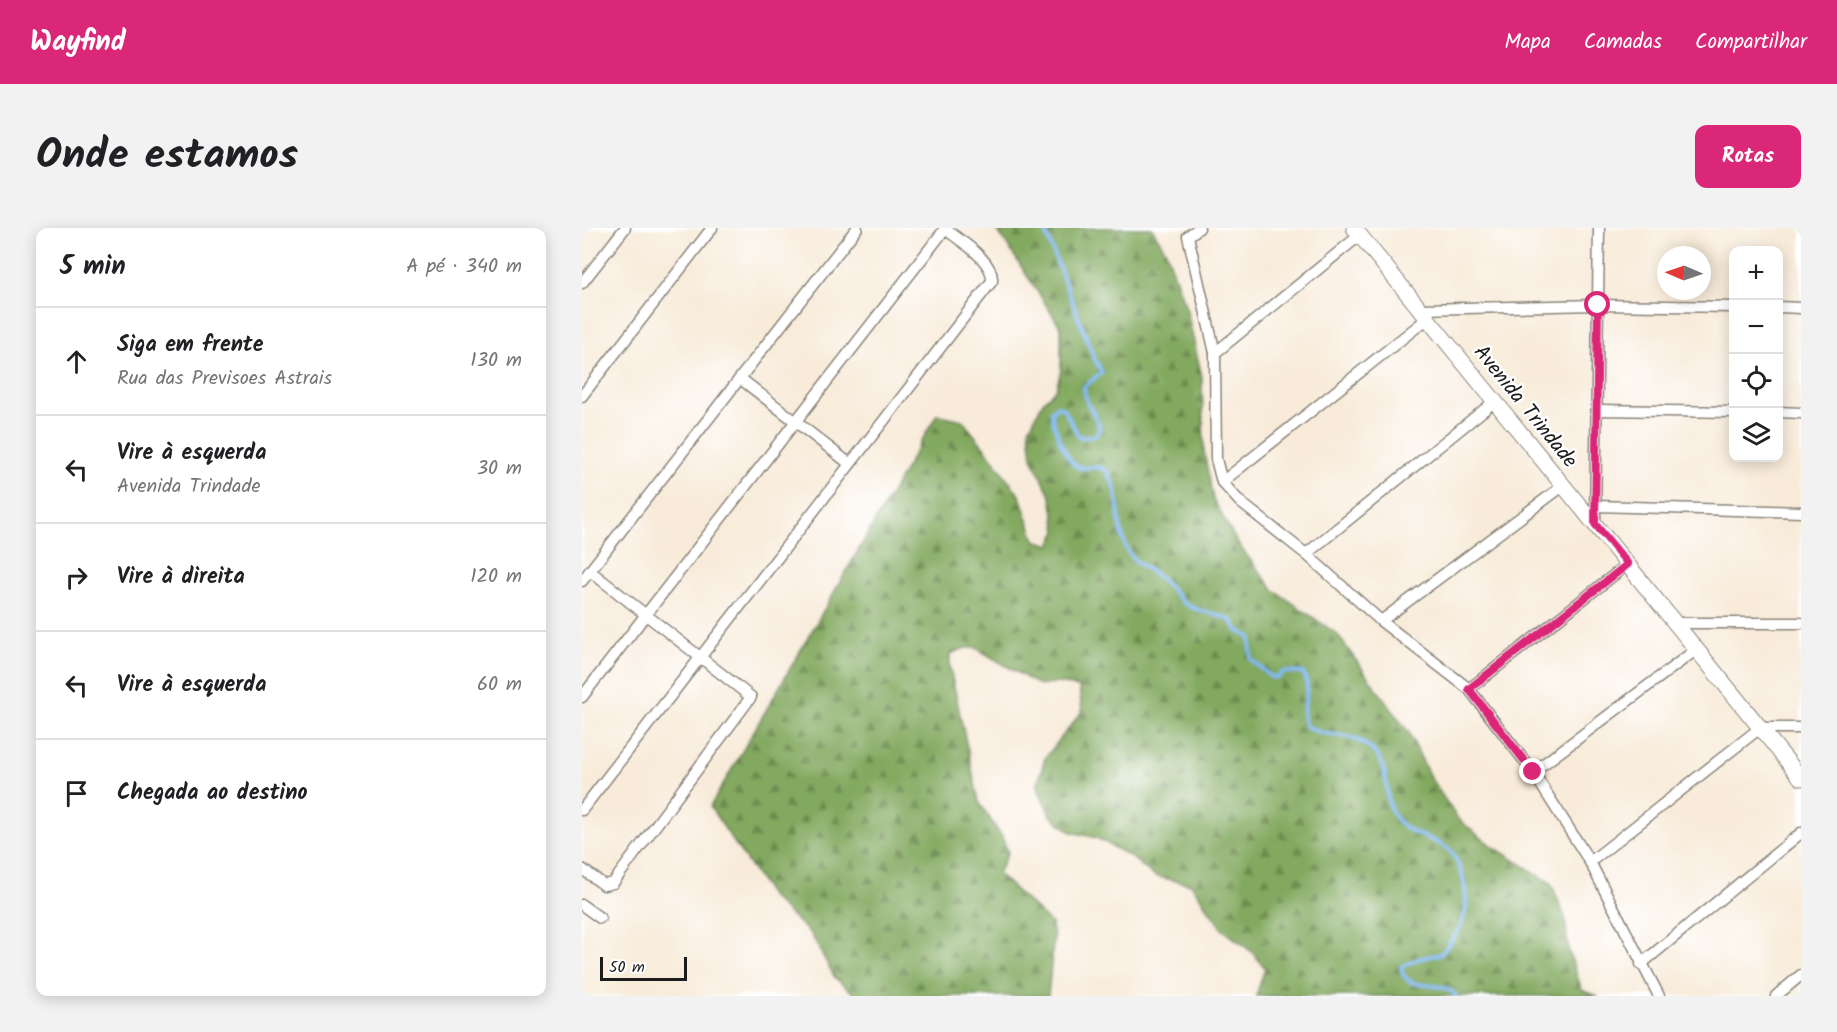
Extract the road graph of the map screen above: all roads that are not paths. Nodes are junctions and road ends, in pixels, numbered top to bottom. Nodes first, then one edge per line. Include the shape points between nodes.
1 (625, 228) edge
2 (712, 228) edge
3 (857, 228) edge
4 (1199, 228) edge
5 (1599, 228) edge
6 (945, 229) edge
7 (1357, 232) edge
8 (582, 283) edge
9 (1598, 305) junction
10 (1729, 307) edge
11 (1783, 307) edge
12 (1801, 308) edge
13 (1424, 314) junction
14 (1215, 353) junction
15 (741, 379) junction
16 (582, 396) edge
17 (1495, 401) junction
18 (1597, 410) junction
19 (1729, 412) edge
20 (1783, 412) edge
21 (1801, 412) edge
22 (796, 422) junction
23 (850, 464) junction
24 (1222, 482) junction
25 (1563, 486) junction
26 (1596, 506) junction
27 (1801, 512) edge
28 (1595, 524) junction
29 (1306, 554) junction
30 (1628, 564) junction
31 (590, 571) junction
32 (582, 581) edge
33 (647, 614) junction
34 (1381, 621) junction
35 (1677, 623) junction
36 (1801, 623) edge
37 (1697, 649) junction
38 (701, 656) junction
39 (1469, 689) junction
40 (582, 697) edge
41 (1760, 728) junction
42 (1801, 728) edge
43 (1533, 772) junction
44 (1801, 778) edge
45 (582, 810) edge
46 (1801, 833) edge
47 (1590, 862) junction
48 (582, 869) edge
49 (582, 905) edge
50 (600, 918) dead end
51 (1641, 964) junction
52 (1801, 975) edge
53 (1659, 996) edge
54 (1776, 996) edge

1 - 8 street
2 - 16 street
3 - 15 street
4 - 14 street via 1188,237
5 - 9 street
6 - 22 street
6 - 23 street via 987,264 992,281
7 - 13 main road, Avenida Trindade
7 - 14 street
9 - 10 street
9 - 13 street
9 - 18 street
11 - 12 street
13 - 17 main road, Avenida Trindade
13 - 24 street
14 - 24 street via 1216,459
15 - 22 street
15 - 31 street
17 - 25 main road, Avenida Trindade
17 - 29 street
18 - 19 street
18 - 26 street
20 - 21 street
22 - 23 street
22 - 33 street
23 - 38 street
24 - 29 street via 1240,502
25 - 28 main road, Avenida Trindade
25 - 34 street
26 - 27 street
26 - 28 street
28 - 30 main road, Avenida Trindade
29 - 34 street
30 - 35 main road, Avenida Trindade
30 - 39 street
31 - 32 street
31 - 33 street
33 - 38 street
33 - 40 street
34 - 39 street
35 - 36 street
35 - 37 main road, Avenida Trindade
37 - 41 main road, Avenida Trindade
37 - 43 street
38 - 45 street
38 - 48 street via 750,694 750,702 613,883 601,884
39 - 43 street
41 - 42 street
41 - 44 main road, Avenida Trindade
41 - 47 street
43 - 47 street
46 - 51 street
47 - 51 street
49 - 50 street
51 - 53 street
52 - 54 street

